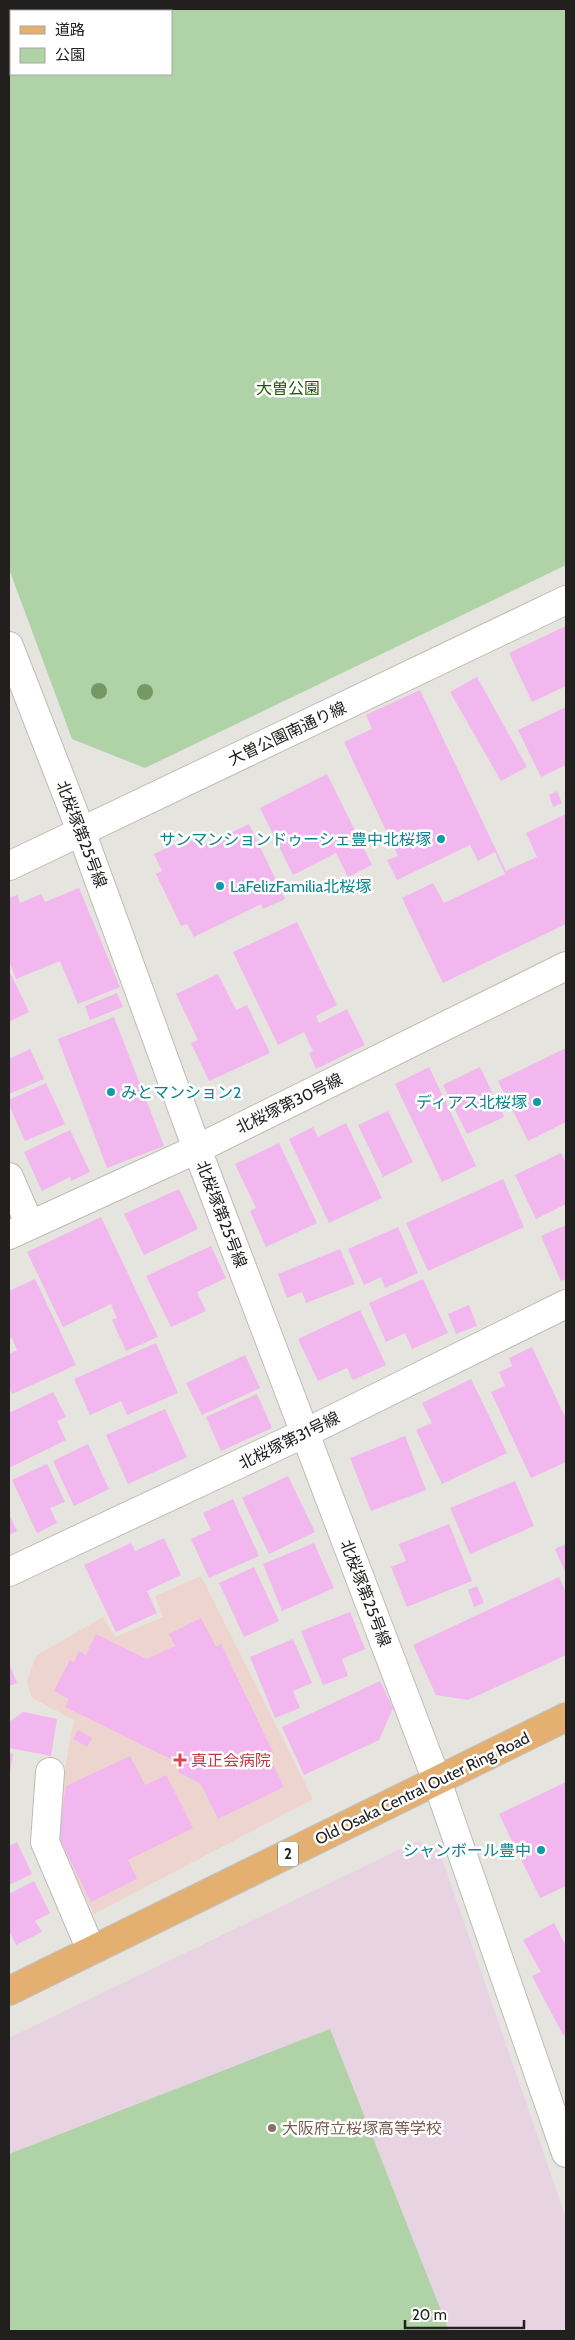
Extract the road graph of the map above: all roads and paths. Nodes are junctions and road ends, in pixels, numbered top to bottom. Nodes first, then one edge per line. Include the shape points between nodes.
1 (566, 600) edge
2 (9, 646) edge
3 (82, 831) junction
4 (9, 866) edge
5 (566, 966) edge
6 (197, 1149) junction
7 (9, 1178) edge
8 (19, 1230) edge
9 (566, 1304) edge
10 (305, 1433) junction
11 (9, 1572) edge
12 (566, 1717) edge
13 (50, 1772) dead end
14 (437, 1781) junction
15 (91, 1950) junction
16 (9, 1991) edge
17 (563, 2135) edge

1 - 3 street, 大曽公園南通り線
2 - 3 street, 北桜塚第25号線
3 - 4 street, 大曽公園南通り線
3 - 6 street, 北桜塚第25号線
5 - 6 street, 北桜塚第30号線
6 - 8 street, 北桜塚第30号線
6 - 10 street, 北桜塚第25号線
7 - 8 street
9 - 10 street, 北桜塚第31号線
10 - 11 street, 北桜塚第31号線
10 - 14 street, 北桜塚第25号線
12 - 14 main road, Old Osaka Central Outer Ring Road / 2
13 - 15 street via 45,1842
14 - 15 main road, Old Osaka Central Outer Ring Road / 2
14 - 17 street, 北桜塚第25号線
15 - 16 main road, Old Osaka Central Outer Ring Road / 2

